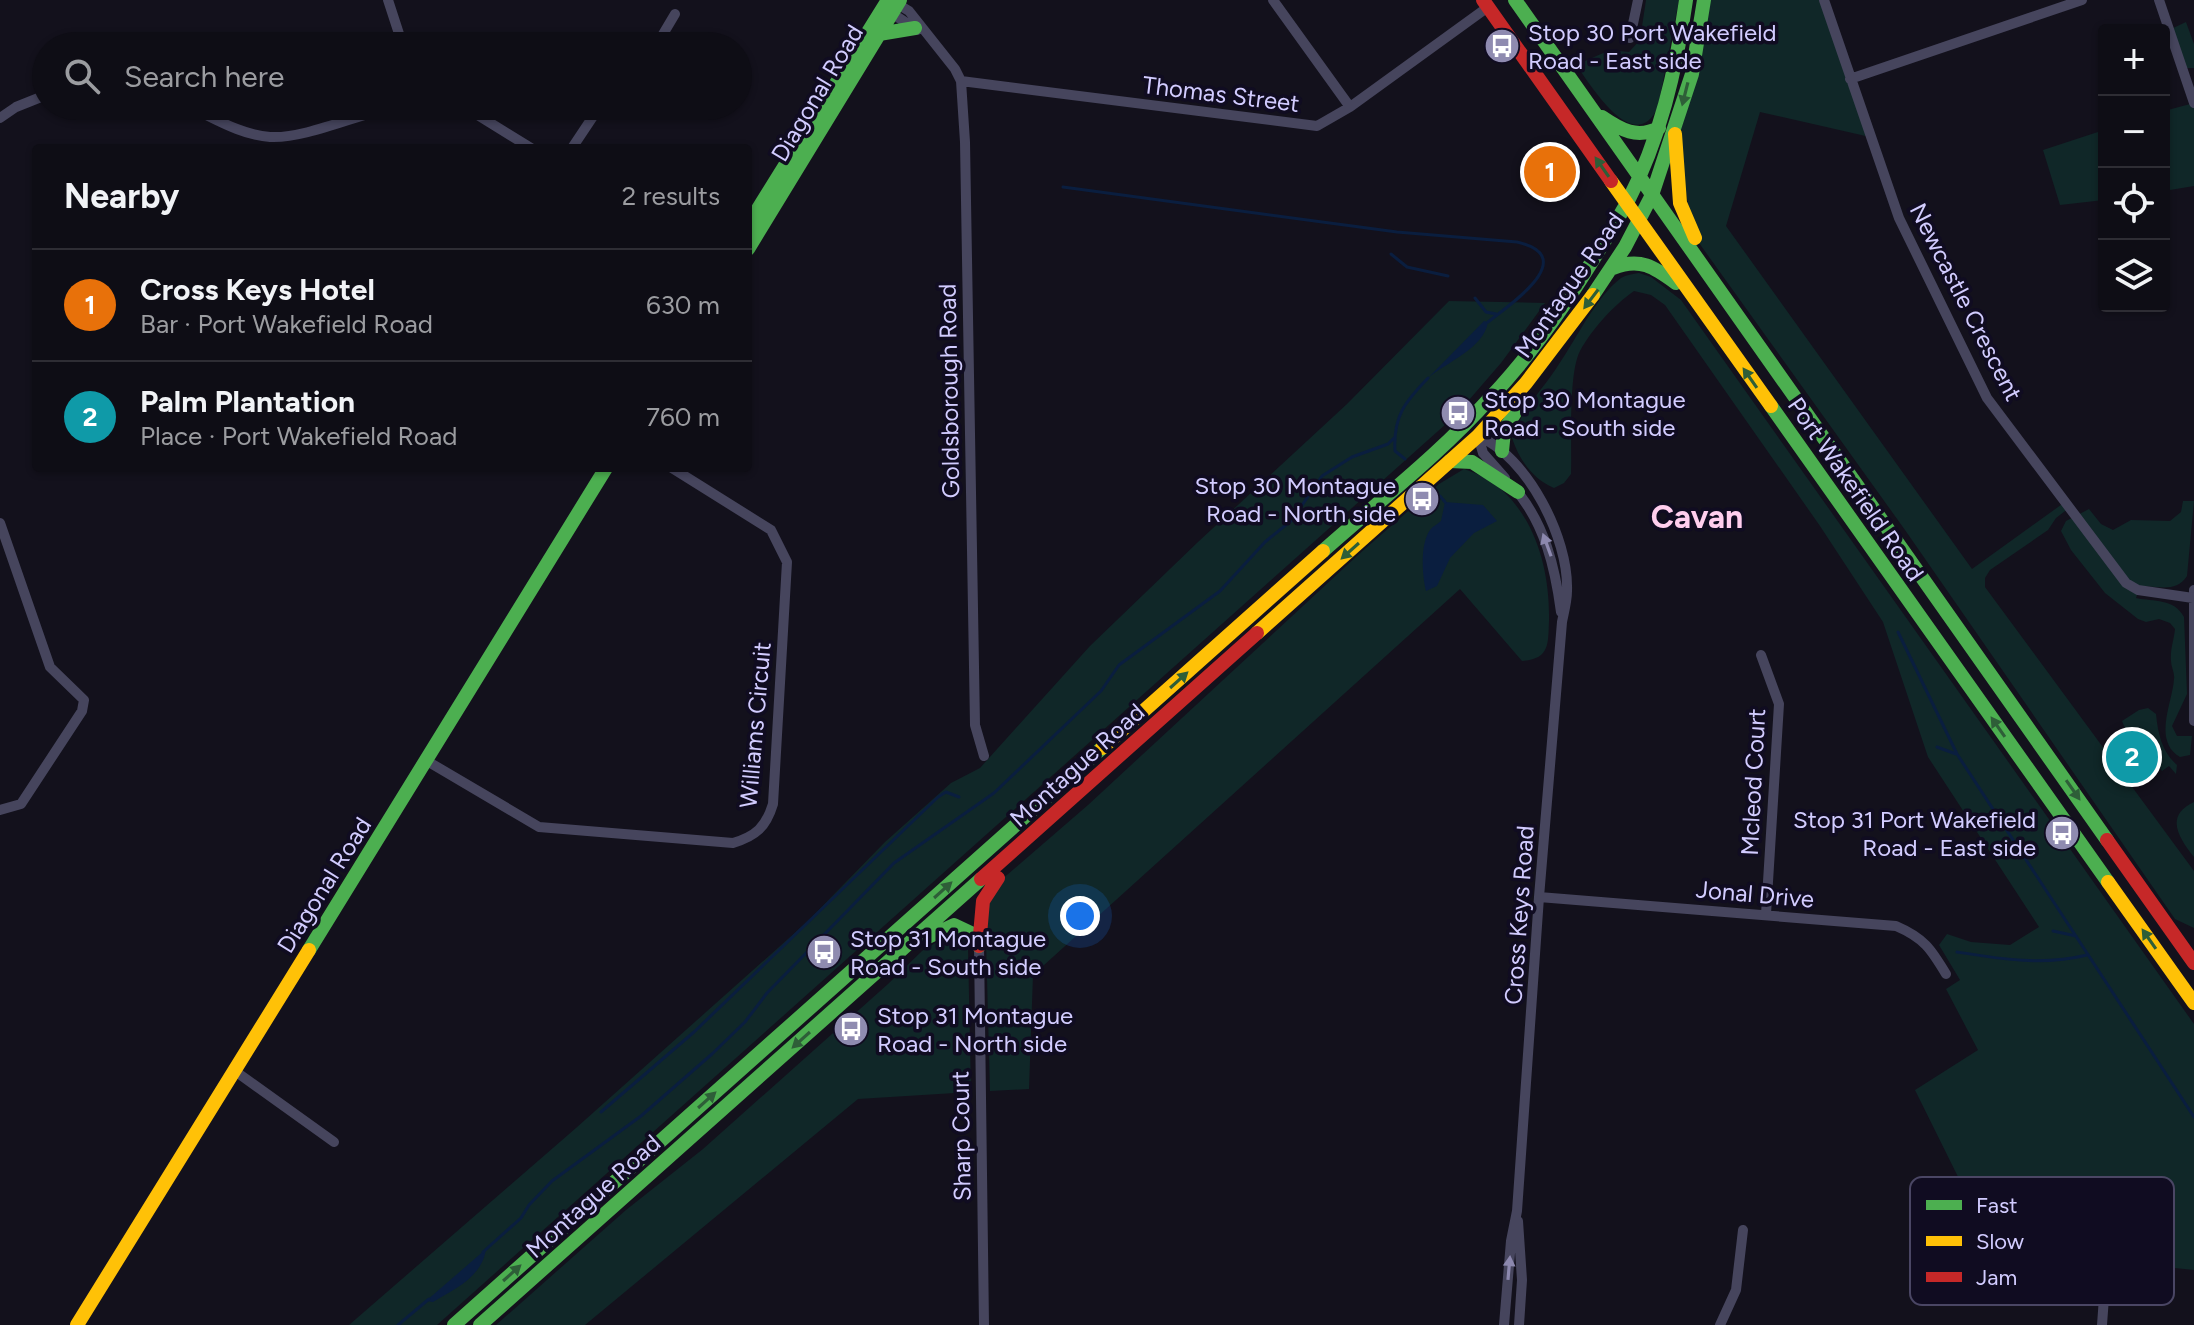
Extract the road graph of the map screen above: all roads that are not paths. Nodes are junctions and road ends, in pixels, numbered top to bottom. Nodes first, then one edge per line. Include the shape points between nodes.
1 (388, 0) edge
2 (1273, 0) edge
3 (1515, 0) edge
4 (1638, 0) edge
5 (1686, 0) edge
6 (1704, 0) edge
7 (1824, 0) edge
8 (2082, 0) edge
9 (2159, 0) edge
10 (1489, 2) edge
11 (892, 4) edge
12 (675, 14) dead end
13 (398, 32) edge
14 (664, 32) edge
15 (920, 32) junction
16 (879, 34) junction
17 (1630, 38) dead end
18 (1850, 79) junction
19 (961, 81) junction
20 (32, 101) edge
21 (2194, 103) edge
22 (1350, 107) junction
23 (1592, 111) junction
24 (0, 118) edge
25 (219, 120) edge
26 (347, 120) edge
27 (486, 120) edge
28 (591, 120) edge
29 (1659, 128) junction
30 (1675, 134) junction
31 (525, 144) edge
32 (575, 144) edge
33 (1641, 179) junction
34 (1652, 195) junction
35 (1627, 203) junction
36 (752, 219) edge
37 (1641, 222) junction
38 (752, 242) edge
39 (1613, 268) junction
40 (1692, 295) junction
41 (1733, 308) junction
42 (1568, 330) junction
43 (1504, 384) junction
44 (1478, 436) junction
45 (1502, 451) junction
46 (1450, 461) junction
47 (604, 472) edge
48 (678, 472) edge
49 (1392, 491) junction
50 (1518, 492) junction
51 (0, 523) edge
52 (2194, 590) edge
53 (2193, 598) edge
54 (1562, 622) junction
55 (1761, 655) dead end
56 (2194, 721) edge
57 (984, 756) dead end
58 (427, 761) junction
59 (0, 810) edge
60 (1047, 821) junction
61 (1539, 897) junction
62 (1766, 914) junction
63 (979, 946) junction
64 (893, 959) junction
65 (2194, 963) edge
66 (1946, 974) dead end
67 (2194, 1003) edge
68 (235, 1071) junction
69 (334, 1142) dead end
70 (1517, 1211) junction
71 (1743, 1230) dead end
72 (2103, 1305) edge
73 (77, 1325) edge
74 (454, 1325) edge
75 (480, 1325) edge
76 (984, 1325) edge
77 (1504, 1325) edge
78 (1519, 1325) edge
79 (1720, 1325) edge
80 (2102, 1325) edge

1 - 13 street
2 - 22 street
3 - 23 main road, Port Wakefield Road
4 - 17 street
5 - 29 main road, Montague Road
6 -> 30 main road
7 - 18 street, Newcastle Crescent
8 - 18 street
9 - 21 street
10 - 22 street, Thomas Street
35 -> 10 main road, Port Wakefield Road
11 - 15 street
11 - 16 main road, Diagonal Road
11 - 36 main road, Diagonal Road
12 - 14 street
15 - 16 main road
15 - 19 street
16 - 38 main road, Diagonal Road
18 - 53 street, Newcastle Crescent via 1899,218 1987,398 2126,583 2138,590
19 - 22 street, Thomas Street via 1317,126
19 - 57 street, Goldsborough Road via 975,725
20 - 24 street
23 - 29 main road via 1635,135
23 - 33 main road, Port Wakefield Road
25 - 26 street via 271,137
27 - 31 street
28 - 32 street
29 - 33 main road, Montague Road
30 - 34 main road, Montague Road
30 - 41 main road via 1684,216
33 - 34 main road, Port Wakefield Road
33 - 35 main road, Montague Road
34 - 37 main road, Montague Road
34 - 41 main road, Port Wakefield Road
35 - 37 main road, Port Wakefield Road
35 - 43 main road, Montague Road via 1575,293
37 - 39 main road, Montague Road
37 - 40 main road, Port Wakefield Road
39 - 40 main road via 1642,261
39 -> 42 main road, Montague Road
67 -> 40 main road, Port Wakefield Road
41 -> 65 main road, Port Wakefield Road
42 - 44 main road, Montague Road
42 - 45 main road via 1551,365 1509,420
43 - 44 main road
43 - 49 main road, Montague Road
44 - 45 street, Cross Keys Road
44 - 46 main road, Montague Road
44 - 49 main road via 1464,437
44 - 50 street, Cross Keys Road via 1483,453
45 - 54 street, Cross Keys Road via 1538,495 1557,535 1567,583
46 - 50 main road via 1472,462
46 -> 60 main road, Montague Road
47 - 58 main road, Diagonal Road
48 - 58 street, Williams Circuit via 771,530 787,562 773,804 760,831 733,843 539,827
74 -> 49 main road, Montague Road
54 -> 50 street, Cross Keys Road via 1550,553
51 - 59 street via 50,667 84,700 21,804
52 - 53 street
53 - 56 street
54 - 61 street, Cross Keys Road
55 - 62 street, Mcleod Court via 1779,704
58 - 68 main road, Diagonal Road
60 - 63 main road via 983,893
60 - 64 main road, Montague Road
61 - 62 street, Jonal Drive
61 - 70 street, Cross Keys Road
62 - 66 street, Jonal Drive via 1896,926 1932,950
63 - 64 main road via 967,930 954,925
63 - 76 street, Sharp Court
64 -> 75 main road, Montague Road
68 - 69 street
68 - 73 main road, Diagonal Road
77 -> 70 street, Cross Keys Road
70 - 78 street, Cross Keys Road
71 - 79 street via 1739,1277
72 - 80 street

